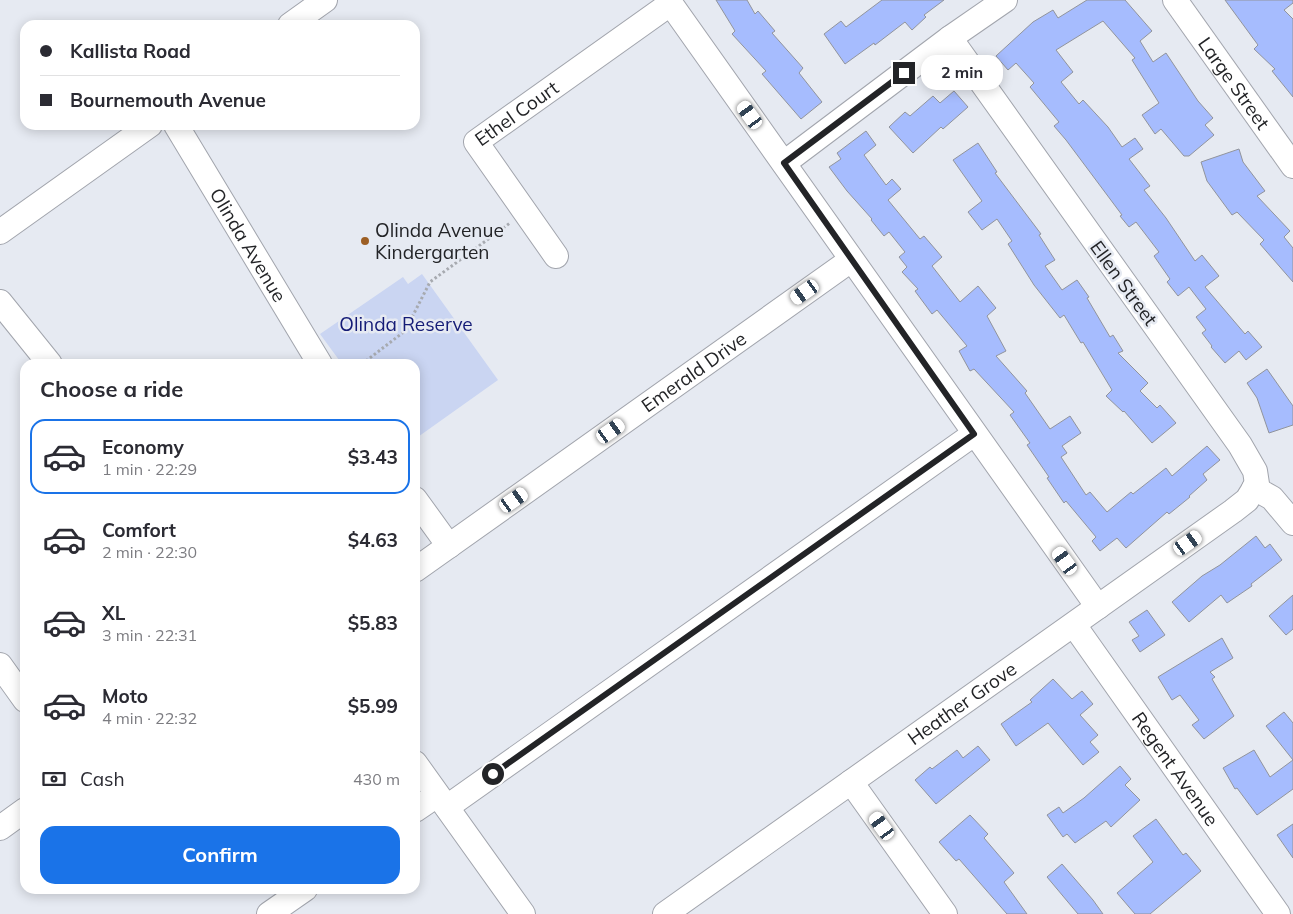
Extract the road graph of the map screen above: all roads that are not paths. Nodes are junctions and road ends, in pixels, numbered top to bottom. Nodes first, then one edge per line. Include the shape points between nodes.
1 (325, 0) edge
2 (1005, 0) edge
3 (1175, 0) edge
4 (669, 2) edge
5 (297, 20) edge
6 (950, 38) junction
7 (143, 130) edge
8 (179, 130) edge
9 (784, 163) junction
10 (1293, 166) edge
11 (0, 232) edge
12 (556, 256) dead end
13 (851, 260) junction
14 (0, 302) edge
15 (46, 359) edge
16 (317, 359) edge
17 (974, 434) junction
18 (1254, 488) junction
19 (420, 506) edge
20 (1293, 522) edge
21 (449, 546) junction
22 (420, 566) edge
23 (1098, 607) junction
24 (1074, 624) junction
25 (0, 666) edge
26 (20, 693) edge
27 (420, 770) edge
28 (851, 782) junction
29 (442, 801) junction
30 (420, 808) edge
31 (20, 814) edge
32 (0, 828) edge
33 (298, 894) edge
34 (269, 914) edge
35 (523, 914) edge
36 (665, 914) edge
37 (945, 914) edge
38 (1278, 914) edge

1 - 5 street
2 - 6 street
3 - 10 street, Large Street
4 - 9 street
4 - 12 street, Ethel Court via 476,142
6 - 9 street
6 - 18 street, Ellen Street via 1240,445 1255,471 1257,484
7 - 11 street
8 - 16 street, Olinda Avenue
9 - 13 street
13 - 17 street
13 - 21 street, Emerald Drive
14 - 15 street
17 - 23 street
17 - 29 street
18 - 20 street via 1272,498
18 - 23 street, Heather Grove via 1247,500 1234,511
19 - 21 street
21 - 22 street, Emerald Drive
23 - 24 street, Heather Grove
24 - 28 street, Heather Grove
24 - 38 street, Regent Avenue
25 - 26 street
27 - 29 street
28 - 36 street, Heather Grove
28 - 37 street
29 - 30 street
29 - 35 street
31 - 32 street
33 - 34 street

